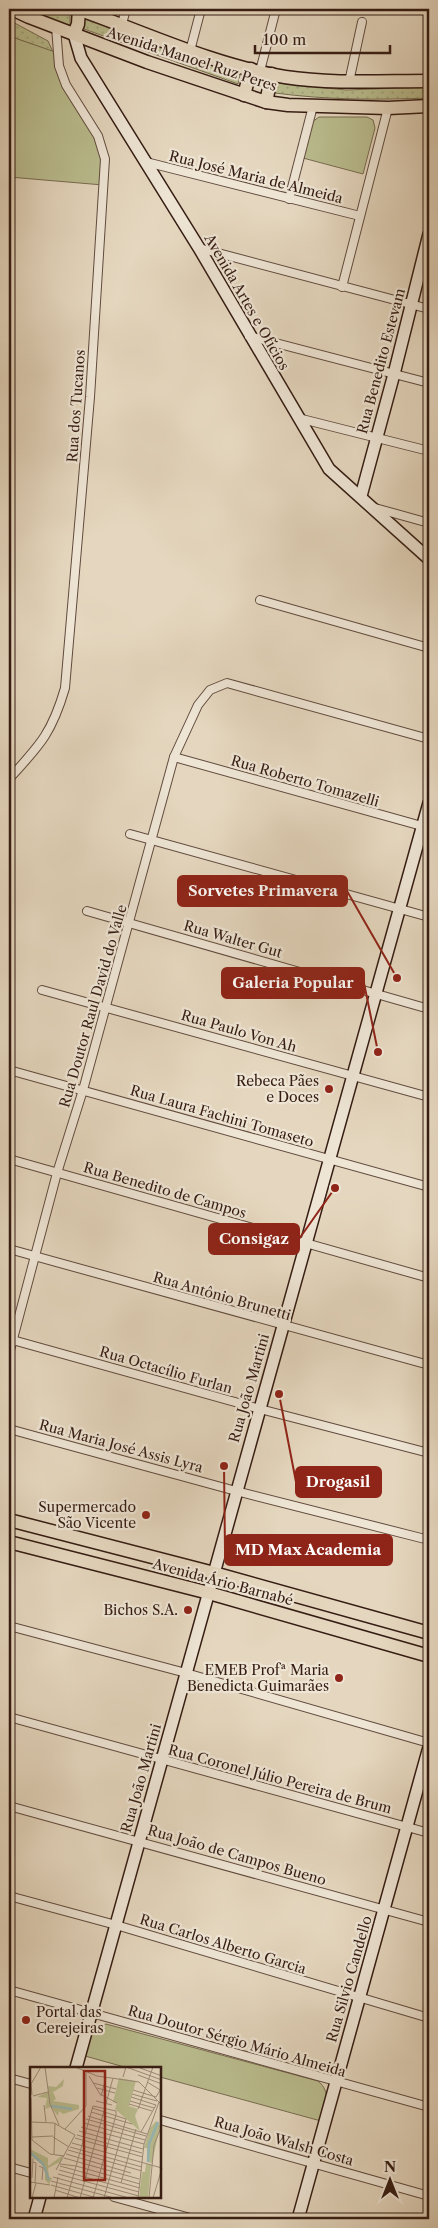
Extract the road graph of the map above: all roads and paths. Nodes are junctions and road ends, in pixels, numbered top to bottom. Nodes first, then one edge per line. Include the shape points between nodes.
1 (12, 9) edge
2 (79, 9) edge
3 (126, 9) edge
4 (201, 9) edge
5 (276, 9) edge
6 (362, 22) dead end
7 (122, 24) junction
8 (56, 28) junction
9 (74, 34) junction
10 (190, 51) junction
11 (261, 71) junction
12 (429, 81) edge
13 (349, 82) junction
14 (244, 94) junction
15 (266, 102) junction
16 (313, 106) junction
17 (429, 106) edge
18 (388, 108) junction
19 (146, 162) junction
20 (290, 199) junction
21 (360, 216) junction
22 (429, 234) edge
23 (198, 248) junction
24 (342, 287) junction
25 (412, 304) junction
26 (429, 309) edge
27 (249, 336) junction
28 (394, 374) junction
29 (429, 383) edge
30 (298, 418) junction
31 (376, 438) junction
32 (429, 451) edge
33 (361, 496) junction
34 (375, 508) junction
35 (429, 523) edge
36 (429, 559) edge
37 (260, 600) dead end
38 (429, 648) edge
39 (429, 739) edge
40 (174, 758) junction
41 (9, 779) edge
42 (429, 803) edge
43 (426, 827) edge
44 (130, 834) dead end
45 (152, 841) junction
46 (400, 909) junction
47 (87, 911) dead end
48 (429, 917) edge
49 (129, 922) junction
50 (42, 990) dead end
51 (376, 994) junction
52 (105, 1006) junction
53 (429, 1009) edge
54 (9, 1070) edge
55 (353, 1076) junction
56 (83, 1090) junction
57 (429, 1097) edge
58 (9, 1159) edge
59 (329, 1159) junction
60 (57, 1173) junction
61 (429, 1187) edge
62 (307, 1244) junction
63 (9, 1249) edge
64 (35, 1257) junction
65 (429, 1278) edge
66 (282, 1326) junction
67 (11, 1339) edge
68 (9, 1354) edge
69 (429, 1365) edge
70 (260, 1409) junction
71 (9, 1429) edge
72 (429, 1454) edge
73 (236, 1491) junction
74 (9, 1520) edge
75 (429, 1540) edge
76 (9, 1542) edge
77 (214, 1573) junction
78 (209, 1593) junction
79 (9, 1626) edge
80 (429, 1633) edge
81 (429, 1656) edge
82 (186, 1673) junction
83 (9, 1717) edge
84 (429, 1742) edge
85 (429, 1747) edge
86 (162, 1760) junction
87 (9, 1806) edge
88 (407, 1827) junction
89 (429, 1834) edge
90 (140, 1840) junction
91 (9, 1896) edge
92 (384, 1909) junction
93 (429, 1922) edge
94 (116, 1925) junction
95 (9, 1990) edge
96 (360, 1998) junction
97 (92, 2012) junction
98 (429, 2018) edge
99 (76, 2067) edge
100 (9, 2078) edge
101 (336, 2082) junction
102 (30, 2084) edge
103 (429, 2107) edge
104 (161, 2120) edge
105 (314, 2162) junction
106 (9, 2167) edge
107 (30, 2173) edge
108 (429, 2196) edge
109 (40, 2198) edge
110 (118, 2198) edge
111 (34, 2219) edge
112 (194, 2219) edge
113 (298, 2219) edge

1 - 8 main road, Avenida Manoel Ruz Peres
2 - 7 main road, Avenida Manoel Ruz Peres
2 - 9 main road
3 - 7 street
4 - 10 street
5 - 11 street
6 - 13 street
7 - 10 main road, Avenida Manoel Ruz Peres
8 - 9 main road, Avenida Manoel Ruz Peres
8 - 41 street, Rua dos Tucanos via 59,66 66,85 98,136 105,159 92,377 65,688 57,716 42,743
9 - 14 main road, Avenida Manoel Ruz Peres
9 - 19 street, Avenida Artes e Ofícios via 81,58
10 - 11 main road, Avenida Manoel Ruz Peres
11 - 13 main road, Avenida Manoel Ruz Peres
11 - 14 main road
11 - 15 main road
12 - 13 main road, Avenida Manoel Ruz Peres
14 - 15 main road, Avenida Manoel Ruz Peres
15 - 16 main road, Avenida Manoel Ruz Peres
16 - 18 main road, Avenida Manoel Ruz Peres
16 - 20 street
17 - 18 main road, Avenida Manoel Ruz Peres
18 - 21 street
19 - 20 street, Rua José Maria de Almeida
19 - 23 street, Avenida Artes e Ofícios
20 - 21 street, Rua José Maria de Almeida
21 - 24 street
22 - 25 street, Rua Benedito Estevam
23 - 24 street
23 - 27 street, Avenida Artes e Ofícios
24 - 25 street
25 - 26 street
25 - 28 street, Rua Benedito Estevam
27 - 28 street
27 - 30 street, Avenida Artes e Ofícios
28 - 29 street
28 - 31 street, Rua Benedito Estevam
30 - 31 street
30 - 33 street, Avenida Artes e Ofícios via 329,469
31 - 32 street
31 - 33 street, Rua Benedito Estevam
33 - 34 street, Avenida Artes e Ofícios
34 - 35 street
34 - 36 street, Avenida Artes e Ofícios
37 - 38 street
39 - 40 street, Rua Doutor Raul David do Valle via 227,683 210,690 198,705
40 - 43 street, Rua Roberto Tomazelli
40 - 45 street, Rua Doutor Raul David do Valle
42 - 43 street, Rua João Martini
43 - 46 street, Rua João Martini
44 - 45 street
45 - 46 street
45 - 49 street, Rua Doutor Raul David do Valle
46 - 48 street
46 - 51 street, Rua João Martini
47 - 49 street, Rua Walter Gut
49 - 51 street, Rua Walter Gut
49 - 52 street, Rua Doutor Raul David do Valle
50 - 52 street, Rua Paulo Von Ah
51 - 53 street, Rua Walter Gut
51 - 55 street, Rua João Martini
52 - 55 street, Rua Paulo Von Ah
52 - 56 street, Rua Doutor Raul David do Valle
54 - 56 street, Rua Laura Fachini Tomaseto
55 - 57 street, Rua Paulo Von Ah
55 - 59 street, Rua João Martini
56 - 59 street, Rua Laura Fachini Tomaseto
56 - 60 street, Rua Doutor Raul David do Valle
58 - 60 street, Rua Benedito de Campos
59 - 61 street, Rua Laura Fachini Tomaseto
59 - 62 street, Rua João Martini
60 - 62 street, Rua Benedito de Campos
60 - 64 street, Rua Doutor Raul David do Valle
62 - 65 street, Rua Benedito de Campos
62 - 66 street, Rua João Martini
63 - 64 street, Rua Antônio Brunetti
64 - 66 street, Rua Antônio Brunetti
64 - 67 street, Rua Doutor Raul David do Valle
66 - 69 street, Rua Antônio Brunetti
66 - 70 street, Rua João Martini
67 - 68 street, Rua Doutor Raul David do Valle
67 - 70 street, Rua Octacílio Furlan
70 - 72 street, Rua Octacílio Furlan
70 - 73 street, Rua João Martini
71 - 73 street, Rua Maria José Assis Lyra
73 - 75 street, Rua Maria José Assis Lyra
73 - 77 street, Rua João Martini
74 - 77 main road, Avenida Ário Barnabé
76 - 78 main road, Avenida Ário Barnabé
77 - 78 street, Rua João Martini
77 - 80 main road, Avenida Ário Barnabé
78 - 81 main road, Avenida Ário Barnabé
78 - 82 street, Rua João Martini
79 - 82 street
82 - 84 street
82 - 86 street, Rua João Martini
83 - 86 street, Rua Coronel Júlio Pereira de Brum
85 - 88 street, Rua Silvio Candello
86 - 88 street, Rua Coronel Júlio Pereira de Brum
86 - 90 street, Rua João Martini
87 - 90 street, Rua João de Campos Bueno
88 - 89 street, Rua Coronel Júlio Pereira de Brum
88 - 92 street, Rua Silvio Candello
90 - 92 street, Rua João de Campos Bueno
90 - 94 street, Rua João Martini
91 - 94 street, Rua Carlos Alberto Garcia
92 - 93 street, Rua João de Campos Bueno
92 - 96 street, Rua Silvio Candello
94 - 96 street, Rua Carlos Alberto Garcia
94 - 97 street, Rua João Martini
95 - 97 street, Rua Doutor Sérgio Mário Almeida
96 - 98 street, Rua Carlos Alberto Garcia
96 - 101 street, Rua Silvio Candello
97 - 99 street, Rua João Martini
97 - 101 street, Rua Doutor Sérgio Mário Almeida
100 - 102 street
101 - 103 street, Rua Doutor Sérgio Mário Almeida
101 - 105 street, Rua Silvio Candello
104 - 105 street, Rua João Walsh Costa
105 - 108 street, Rua João Walsh Costa
105 - 113 street, Rua Silvio Candello
106 - 107 street
109 - 111 street
110 - 112 street

